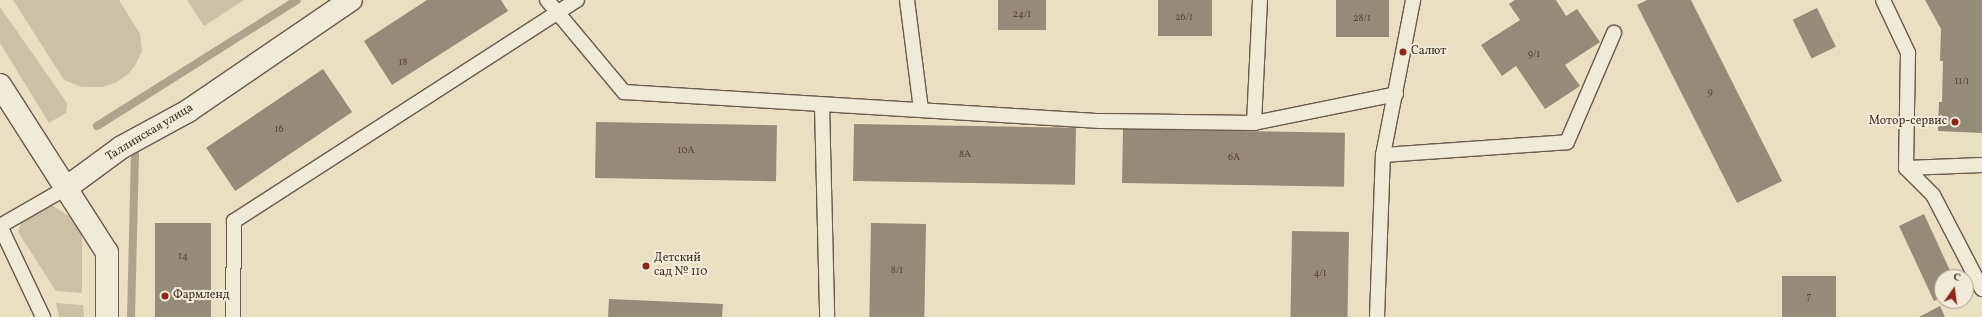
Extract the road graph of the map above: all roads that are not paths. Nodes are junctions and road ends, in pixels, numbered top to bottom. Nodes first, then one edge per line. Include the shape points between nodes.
1 (351, 0) edge
2 (547, 0) edge
3 (577, 0) edge
4 (907, 0) edge
5 (1260, 0) edge
6 (1413, 0) edge
7 (1883, 0) edge
8 (557, 14) junction
9 (1614, 33) dead end
10 (0, 85) edge
11 (1396, 94) junction
12 (822, 105) junction
13 (921, 109) junction
14 (1254, 123) junction
15 (1383, 155) junction
16 (1982, 165) edge
17 (1906, 168) junction
18 (66, 188) junction
19 (0, 226) edge
20 (1982, 289) edge
21 (43, 317) edge
22 (108, 317) edge
23 (233, 317) edge
24 (827, 317) edge
25 (1377, 317) edge

1 - 18 street, Таллинская улица via 188,111 122,147
2 - 8 lane
3 - 8 lane
4 - 13 lane
5 - 14 lane
6 - 11 lane
7 - 17 lane via 1908,53
8 - 12 lane via 624,92
8 - 23 lane via 234,221
9 - 15 lane via 1567,142
10 - 18 street
11 - 14 lane
11 - 15 lane
12 - 13 lane
12 - 24 lane
13 - 14 lane via 1100,121
15 - 25 lane
16 - 17 lane
17 - 20 lane via 1933,195
18 - 19 lane
18 - 22 street via 108,252
19 - 21 lane

